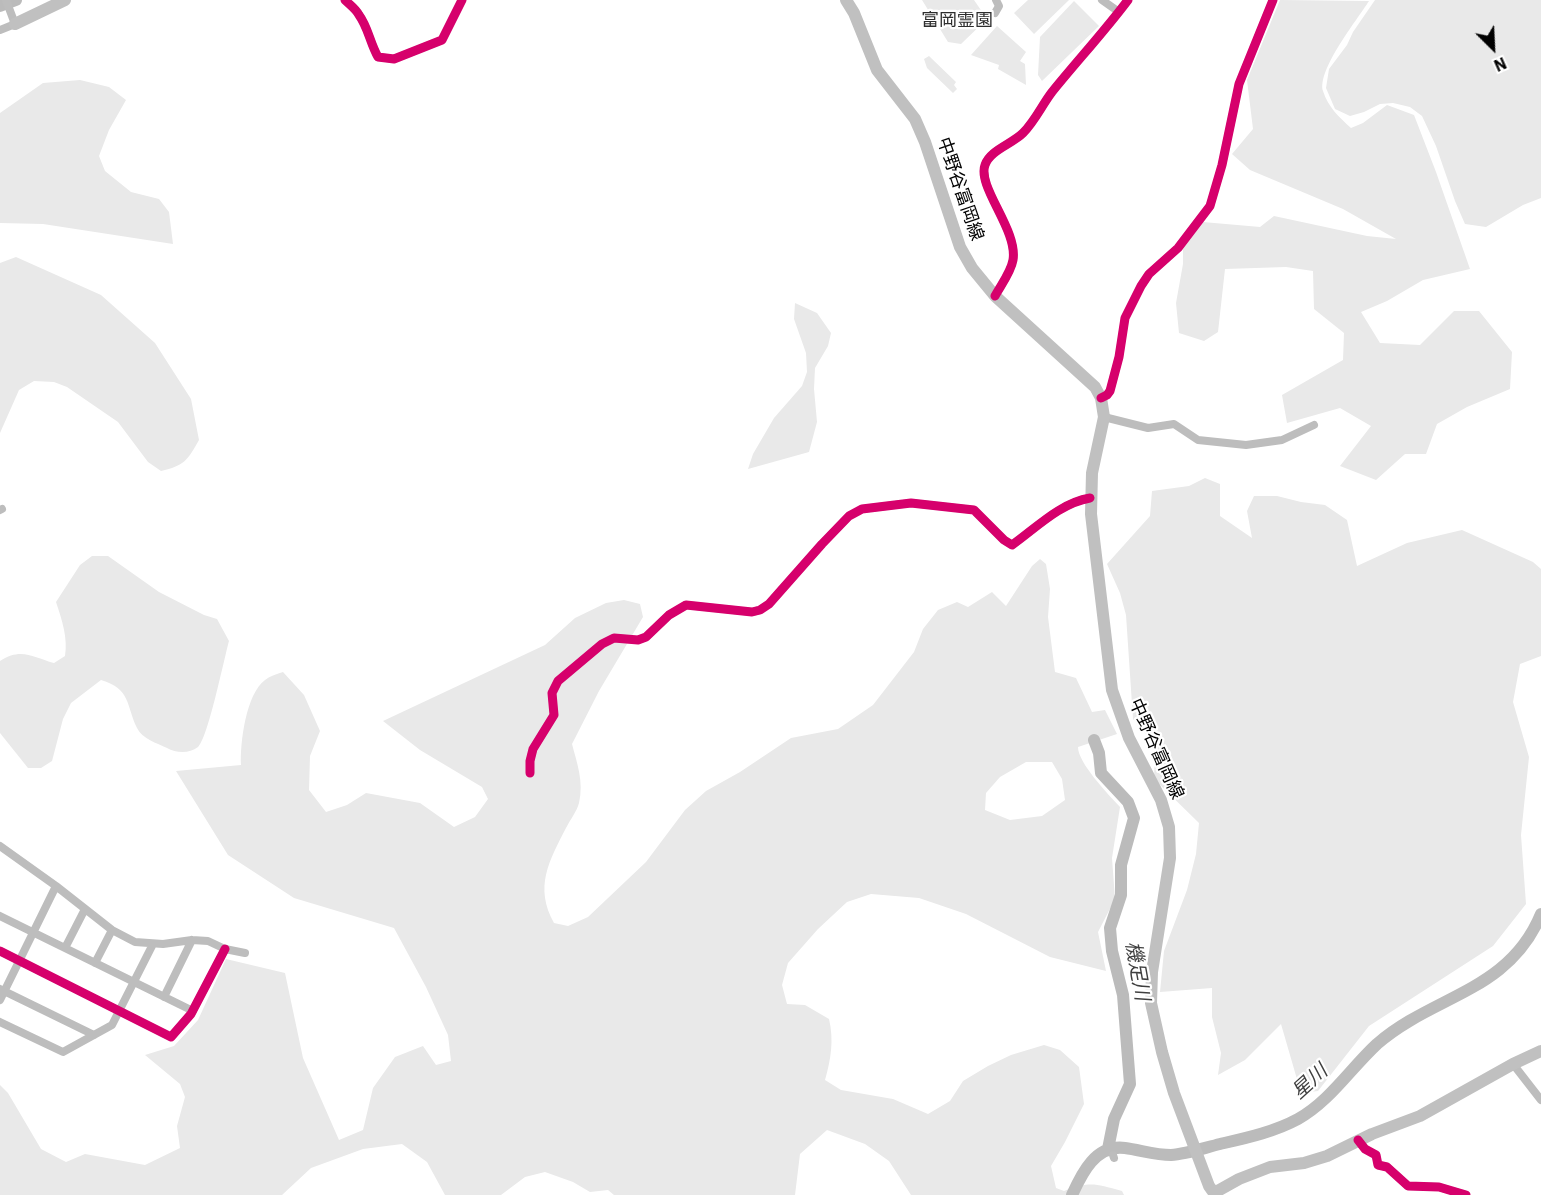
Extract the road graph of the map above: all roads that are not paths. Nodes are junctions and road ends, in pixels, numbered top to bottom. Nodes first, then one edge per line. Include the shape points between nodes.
1 (6, 0) edge
2 (65, 0) edge
3 (345, 0) edge
4 (462, 0) edge
5 (846, 0) edge
6 (996, 0) edge
7 (1102, 0) edge
8 (1128, 0) edge
9 (1273, 0) edge
10 (1119, 12) junction
11 (995, 13) dead end
12 (14, 21) junction
13 (0, 30) edge
14 (995, 296) junction
15 (1101, 398) junction
16 (1104, 417) junction
17 (1314, 425) dead end
18 (1090, 498) junction
19 (530, 773) dead end
20 (0, 846) edge
21 (56, 886) junction
22 (85, 909) junction
23 (0, 916) edge
24 (112, 930) junction
25 (34, 932) junction
26 (192, 940) junction
27 (153, 944) junction
28 (65, 948) junction
29 (225, 949) junction
30 (0, 951) edge
31 (245, 953) dead end
32 (20, 961) junction
33 (95, 963) junction
34 (134, 982) junction
35 (2, 990) edge
36 (164, 997) junction
37 (0, 1000) edge
38 (120, 1010) junction
39 (192, 1011) junction
40 (0, 1022) edge
41 (94, 1035) junction
42 (1541, 1051) edge
43 (1513, 1064) junction
44 (1541, 1100) edge
45 (1358, 1140) junction
46 (1213, 1194) edge
47 (1466, 1195) edge

1 - 12 street
2 - 12 main road
3 - 4 street via 359,14 378,57 394,59 442,40
5 - 14 main road, 中野谷富岡線 via 877,70 915,119 960,247
6 - 11 street via 999,6
7 - 10 street
8 - 10 street
9 - 15 street via 1239,84 1210,206 1178,248 1141,286 1125,318 1110,391
10 - 14 street via 1029,126 986,163 985,178 1014,248 1012,264
12 - 13 street
14 - 15 main road, 中野谷富岡線 via 1079,371
15 - 16 main road, 中野谷富岡線
16 - 17 street via 1148,428 1174,424 1198,440 1246,445 1282,440
16 - 18 main road, 中野谷富岡線 via 1093,463
18 - 19 street via 1070,503 1012,545 974,510 911,503 862,510 849,516 760,610 686,605 646,637 614,638 602,644 558,681 552,693 554,715 533,749
18 - 46 main road, 中野谷富岡線 via 1112,690 1169,827 1170,858 1152,972 1151,1003 1171,1083
20 - 21 street
21 - 22 street
21 - 25 street
22 - 24 street
22 - 28 street
23 - 25 street
24 - 27 street via 135,942
24 - 33 street
25 - 28 street
25 - 32 street
26 - 27 street
26 - 29 street via 208,941
26 - 36 street
27 - 34 street
28 - 33 street
29 - 31 street
29 - 39 street
30 - 32 street
32 - 35 street
32 - 38 street
33 - 34 street
34 - 36 street
34 - 38 street
35 - 37 street
35 - 41 street
36 - 39 street
38 - 39 street via 171,1037
38 - 41 street via 112,1025
40 - 41 street via 63,1052
42 - 43 main road, 中野谷富岡線
43 - 44 street
43 - 45 main road, 中野谷富岡線 via 1429,1111
45 - 46 main road, 中野谷富岡線 via 1316,1160 1261,1170
45 - 47 street via 1376,1155 1378,1165 1387,1167 1408,1186 1439,1187

